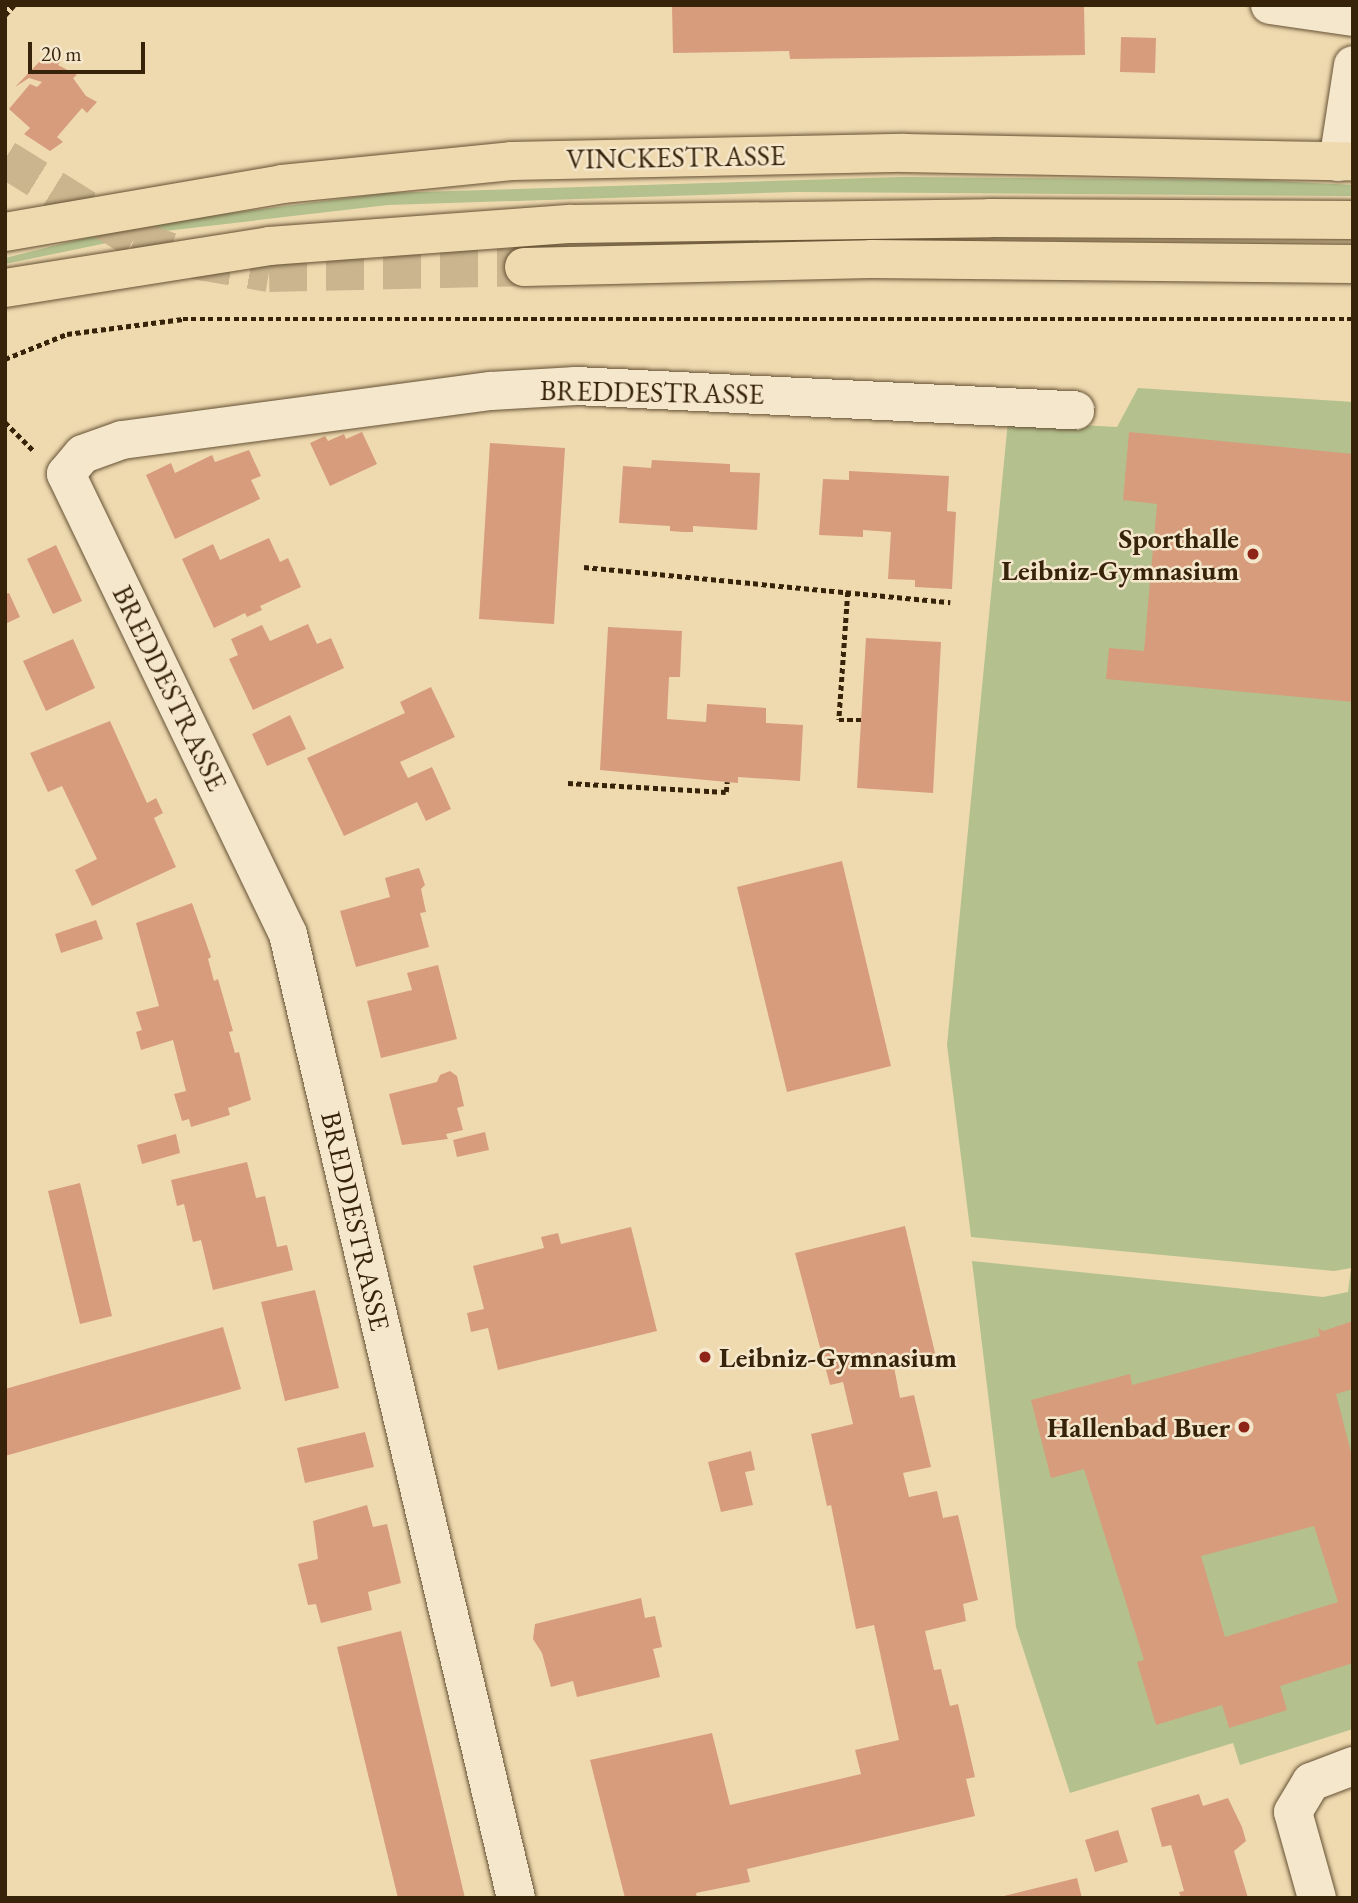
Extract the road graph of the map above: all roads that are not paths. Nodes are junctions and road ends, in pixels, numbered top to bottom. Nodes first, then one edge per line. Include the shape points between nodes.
1 (1270, 5) edge
2 (1353, 17) edge
3 (1353, 65) edge
4 (1345, 162) edge
5 (5, 204) edge
6 (68, 218) junction
7 (1353, 220) edge
8 (5, 232) edge
9 (1353, 264) edge
10 (524, 267) tunnel mouth
11 (5, 288) edge
12 (1075, 410) dead end
13 (1353, 1766) edge
14 (516, 1898) edge
15 (1317, 1898) edge

1 - 2 street
3 - 4 street
4 - 6 main road, VINCKESTRASSE via 904,153 510,161 282,184
5 - 6 main road
6 - 8 main road, VINCKESTRASSE
7 - 11 main road via 990,218 571,224 269,246
9 - 10 main road via 871,259
12 - 14 street, BREDDESTRASSE via 576,386 491,391 122,440 83,454 66,474 288,934
13 - 15 street via 1311,1782 1293,1812

